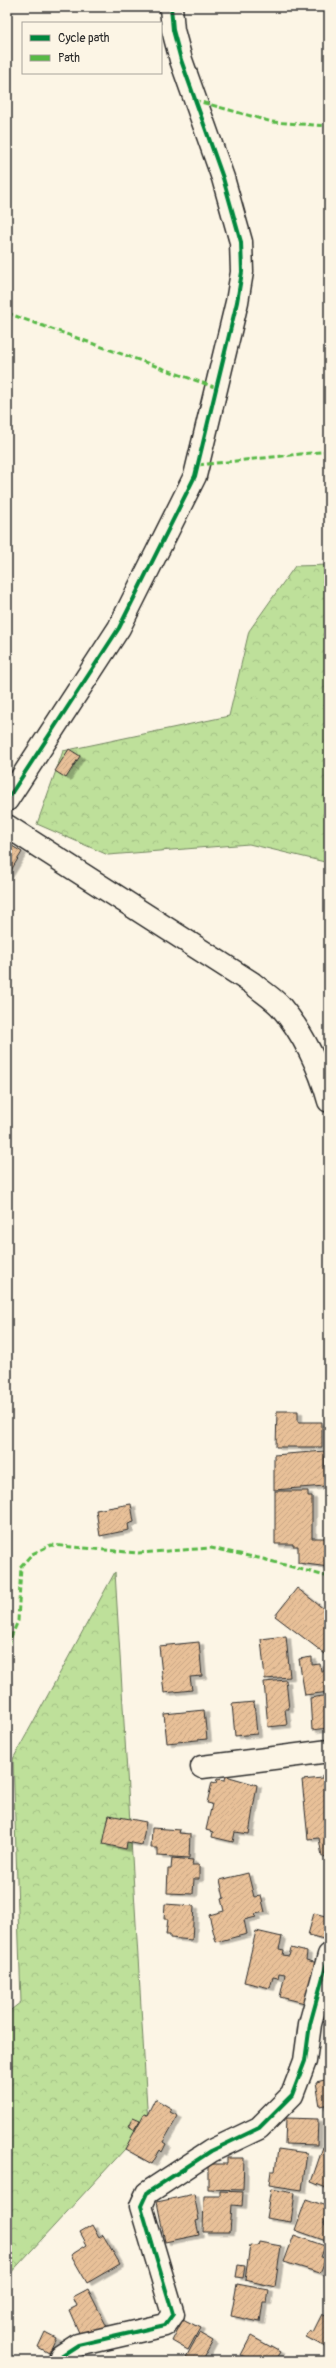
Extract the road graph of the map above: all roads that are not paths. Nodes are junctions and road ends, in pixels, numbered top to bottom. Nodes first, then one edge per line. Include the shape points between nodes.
1 (171, 7) edge
2 (7, 800) edge
3 (7, 826) edge
4 (329, 1101) edge
5 (329, 1751) edge
6 (202, 1767) dead end
7 (329, 1955) edge
8 (60, 2361) edge

1 - 2 street via 173,30 181,60 223,178 241,242 242,272 237,302 195,476 119,628
3 - 4 street via 252,983 281,1007 300,1034 317,1067
5 - 6 street
7 - 8 street via 310,2024 305,2061 292,2095 259,2128 198,2159 148,2193 141,2206 173,2314 166,2325 78,2345 61,2356

